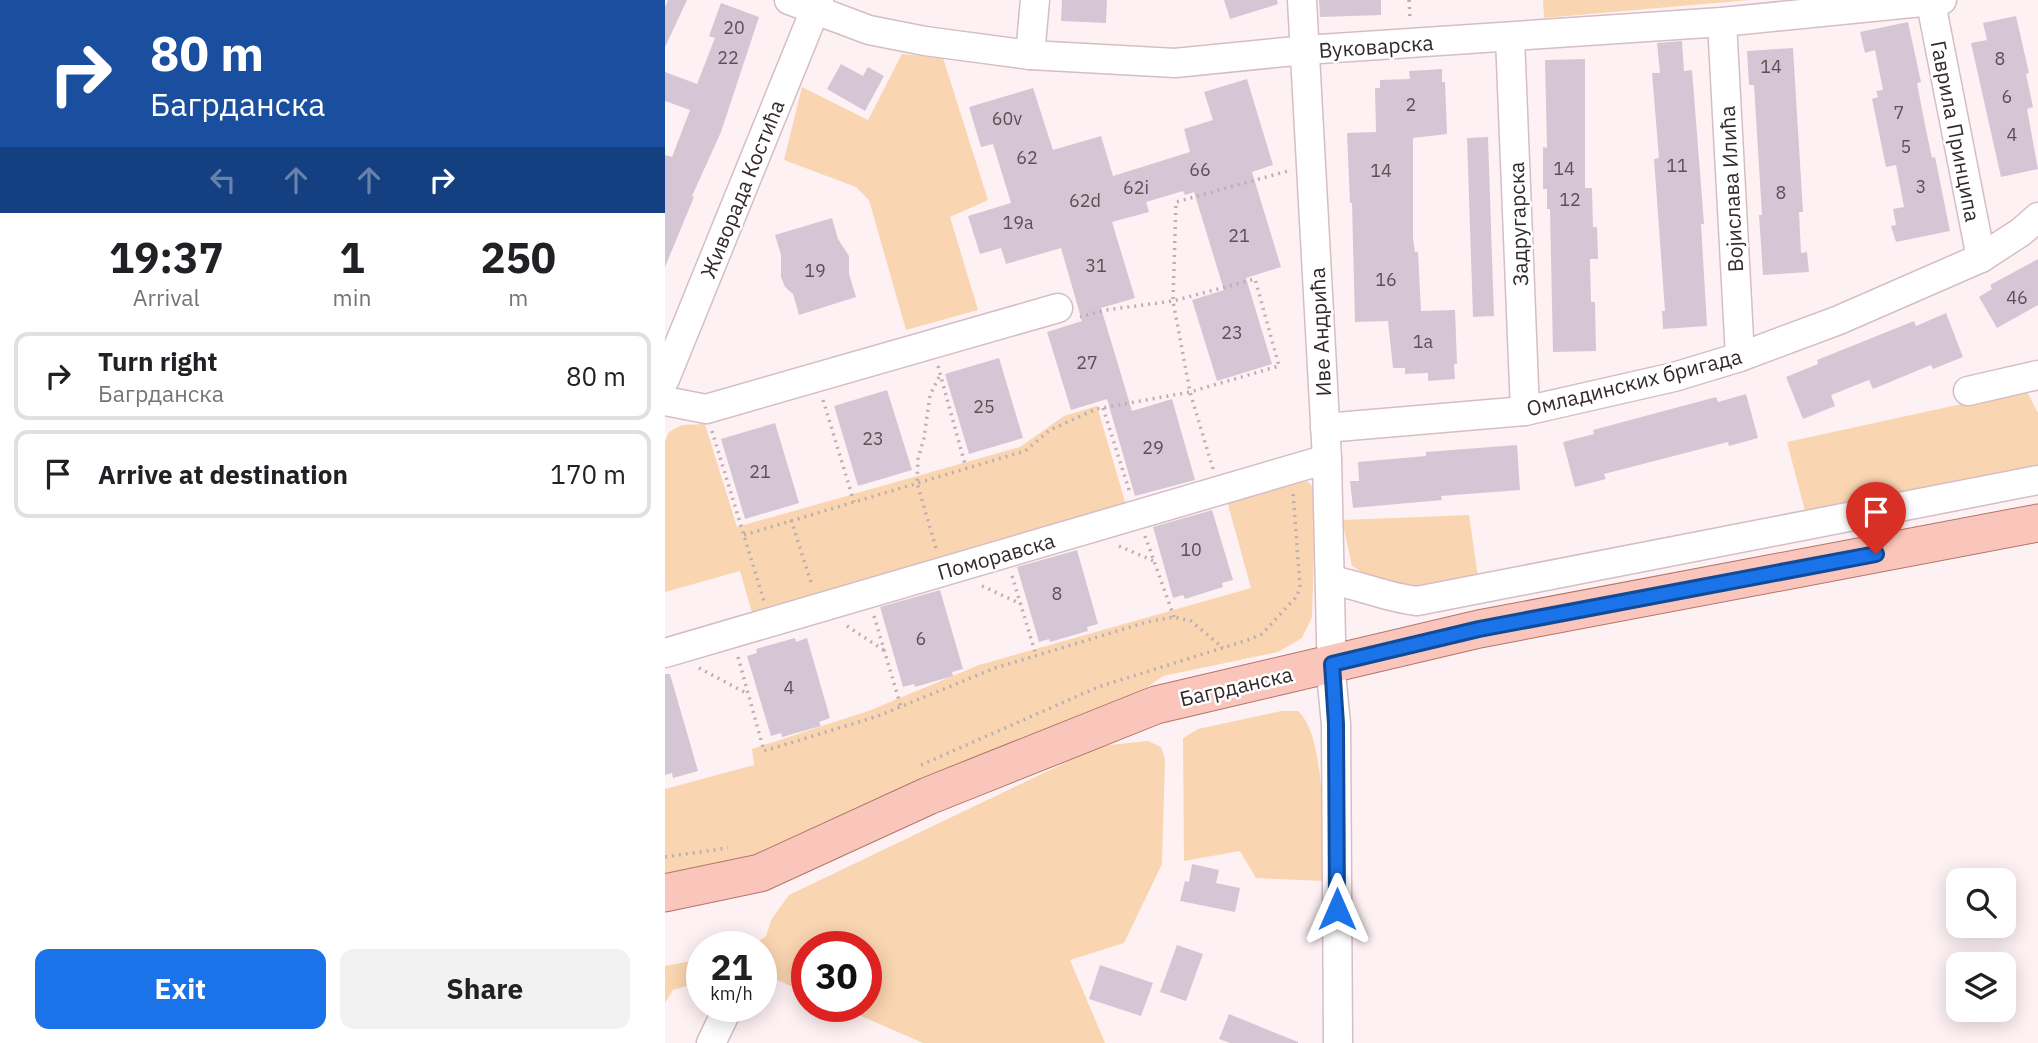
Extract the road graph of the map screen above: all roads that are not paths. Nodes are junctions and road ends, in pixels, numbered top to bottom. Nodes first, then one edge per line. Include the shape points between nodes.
1 (789, 0) edge
2 (1035, 0) edge
3 (1302, 0) edge
4 (1937, 1) edge
5 (817, 5) edge
6 (1722, 22) junction
7 (1510, 37) junction
8 (1305, 50) junction
9 (1030, 55) junction
10 (2038, 218) edge
11 (1982, 258) junction
12 (1058, 308) road end
13 (1740, 357) junction
14 (2038, 375) edge
15 (665, 379) edge
16 (1968, 391) dead end
17 (665, 401) edge
18 (1525, 411) junction
19 (1325, 428) junction
20 (1327, 459) junction
21 (2038, 480) edge
22 (2038, 523) edge
23 (1330, 580) junction
24 (1503, 584) junction
25 (1502, 625) junction
26 (665, 653) edge
27 (1332, 664) junction
28 (665, 892) edge
29 (721, 1022) edge
30 (711, 1043) edge
31 (1338, 1043) edge

1 - 5 street, Вуковарска
2 - 9 street
3 - 8 street, Иве Андрића
4 - 6 street, Вуковарска
4 - 11 street, Гаврила Принципа
5 - 9 street, Вуковарска via 869,30
5 - 15 street, Живорада Костића
6 - 7 street, Вуковарска
6 - 13 street, Војислава Илића
7 - 8 street, Вуковарска
7 - 18 street, Задругарска
8 - 9 street, Вуковарска via 1175,63
8 - 19 street, Иве Андрића
10 - 11 street, Омладинских бригада
11 - 13 street, Омладинских бригада
12 - 17 street via 706,409
13 - 18 street, Омладинских бригада
14 - 16 street
18 - 19 street, Омладинских бригада
19 - 20 street, Иве Андрића
20 - 23 street, Иве Андрића
20 - 26 street, Поморавска
21 - 24 street
22 - 25 main road, Багрданска
23 - 24 street via 1417,601
23 - 27 street, Иве Андрића
24 - 25 street
25 - 27 main road, Багрданска
27 - 28 main road, Багрданска via 1156,705 928,796 760,873
27 - 31 street, Иве Андрића
29 - 30 street

